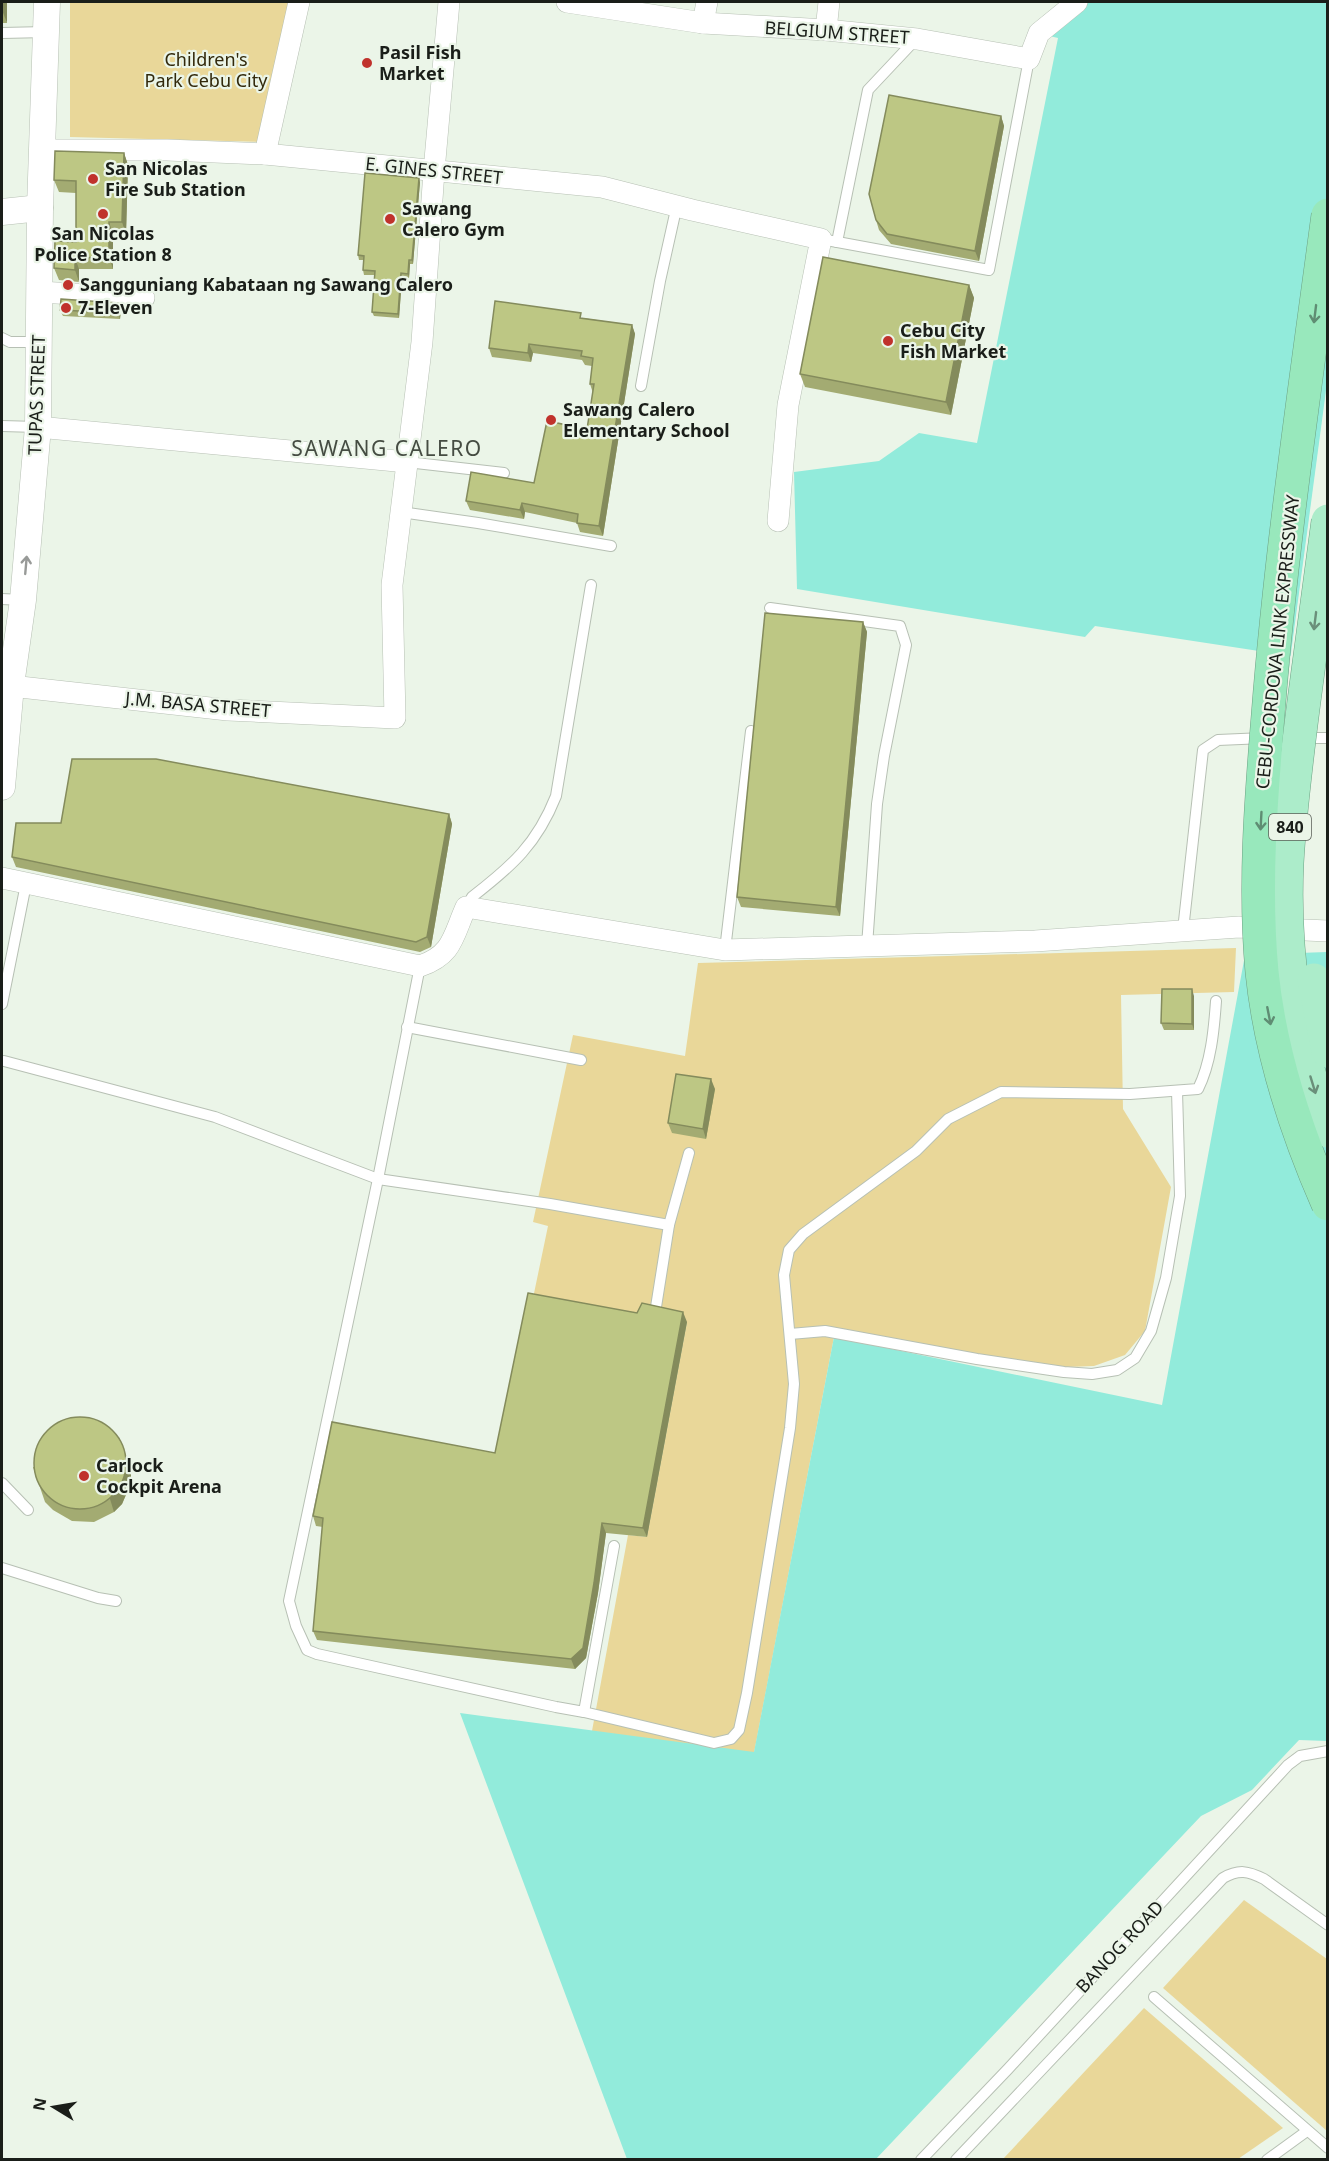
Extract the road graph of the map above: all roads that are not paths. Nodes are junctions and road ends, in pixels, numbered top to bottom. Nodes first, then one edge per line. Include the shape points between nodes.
1 (47, 2) edge
2 (299, 2) edge
3 (449, 2) edge
4 (567, 2) edge
5 (707, 2) edge
6 (829, 2) edge
7 (1077, 2) edge
8 (703, 23) junction
9 (826, 30) junction
10 (46, 32) junction
11 (2, 33) edge
12 (917, 39) junction
13 (1029, 59) junction
14 (42, 150) junction
15 (265, 154) junction
16 (434, 171) junction
17 (677, 205) junction
18 (40, 208) junction
19 (2, 212) edge
20 (1328, 215) edge
21 (829, 240) junction
22 (39, 292) junction
23 (144, 298) dead end
24 (2, 338) edge
25 (39, 342) junction
26 (641, 386) dead end
27 (2, 426) edge
28 (38, 427) junction
29 (407, 462) junction
30 (504, 473) dead end
31 (400, 512) junction
32 (778, 521) dead end
33 (1328, 521) edge
34 (611, 546) dead end
35 (591, 585) dead end
36 (12, 599) edge
37 (770, 608) dead end
38 (1328, 679) edge
39 (6, 685) edge
40 (751, 731) edge
41 (1328, 738) edge
42 (2, 788) edge
43 (2, 878) edge
44 (26, 884) junction
45 (466, 907) junction
46 (1183, 930) junction
47 (1328, 931) edge
48 (867, 946) junction
49 (725, 950) junction
50 (420, 966) junction
51 (1216, 1001) dead end
52 (2, 1004) edge
53 (407, 1028) junction
54 (1328, 1052) edge
55 (581, 1060) dead end
56 (4, 1061) dead end
57 (1177, 1091) junction
58 (1328, 1131) edge
59 (689, 1153) dead end
60 (378, 1179) junction
61 (1328, 1204) edge
62 (669, 1225) junction
63 (656, 1307) edge
64 (790, 1334) junction
65 (2, 1483) edge
66 (28, 1510) dead end
67 (614, 1546) dead end
68 (2, 1568) edge
69 (116, 1601) dead end
70 (584, 1712) junction
71 (1328, 1751) edge
72 (1328, 1925) edge
73 (1154, 1996) dead end
74 (1307, 2130) junction
75 (1328, 2148) edge
76 (921, 2160) edge
77 (956, 2160) edge
78 (1267, 2160) edge

1 - 10 street, TUPAS STREET
2 - 15 street
3 - 16 street
4 - 8 street, BELGIUM STREET
5 - 8 street
6 - 9 street
7 - 13 street via 1039,33
8 - 9 street, BELGIUM STREET
9 - 12 street, BELGIUM STREET
10 - 11 lane
10 - 14 street, TUPAS STREET
12 - 13 street, BELGIUM STREET
12 - 21 lane via 868,90
13 - 21 lane via 989,270
14 - 15 street, E. GINES STREET
14 - 18 street, TUPAS STREET
15 - 16 street, E. GINES STREET
16 - 17 street, E. GINES STREET via 602,187
16 - 29 street via 422,342
17 - 21 street, E. GINES STREET
17 - 26 lane
18 - 19 street
18 - 22 street, TUPAS STREET
20 -> 61 highway, CEBU-CORDOVA LINK EXPRESSWAY, bridge via 1271,671 1259,872 1262,972 1269,1016 1298,1130
21 - 32 street via 788,405
22 - 23 street
22 - 25 street, TUPAS STREET
24 - 25 lane via 10,342
25 - 28 street, TUPAS STREET
27 - 28 lane
28 - 29 street
36 -> 28 street, TUPAS STREET
29 - 30 lane
29 - 31 street
31 - 34 lane
31 - 39 street, J.M. BASA STREET via 392,585 395,718 228,710
33 -> 58 highway, 840, bridge via 1287,865 1287,918 1301,1044
35 - 45 lane via 556,796 548,817 524,853 472,897
36 - 39 street, TUPAS STREET
37 - 48 lane via 900,626 906,645 877,804
38 - 54 highway, 840, bridge via 1316,768 1308,880 1312,968
39 - 42 street, TUPAS STREET
40 - 49 lane
41 - 46 lane via 1218,740 1203,750
43 - 44 street
44 - 50 street
44 - 52 lane
45 - 49 street
45 - 50 street via 448,950
46 - 47 street via 1239,927
46 - 48 street via 1035,941
48 - 49 street
50 - 53 lane
51 - 57 lane via 1203,1078 1198,1089
53 - 55 lane
53 - 60 lane
56 - 60 lane via 215,1118
57 - 64 lane via 1001,1092 948,1119 916,1152 803,1234 789,1250 784,1275
57 - 64 lane via 1180,1196 1166,1278 1151,1331 1135,1358 1117,1370 1092,1374 1064,1372 825,1331
59 - 62 lane
60 - 62 lane
60 - 70 lane via 289,1601 296,1626 307,1650 316,1654
62 - 63 lane
64 - 70 lane via 794,1384 790,1428 739,1730 731,1739 714,1743
65 - 66 lane
67 - 70 lane
68 - 69 lane
71 - 76 lane, BANOG ROAD via 1300,1756 1288,1765
72 - 77 lane via 1253,1873 1233,1872 1223,1878
73 - 74 lane
74 - 75 lane
74 - 78 lane

